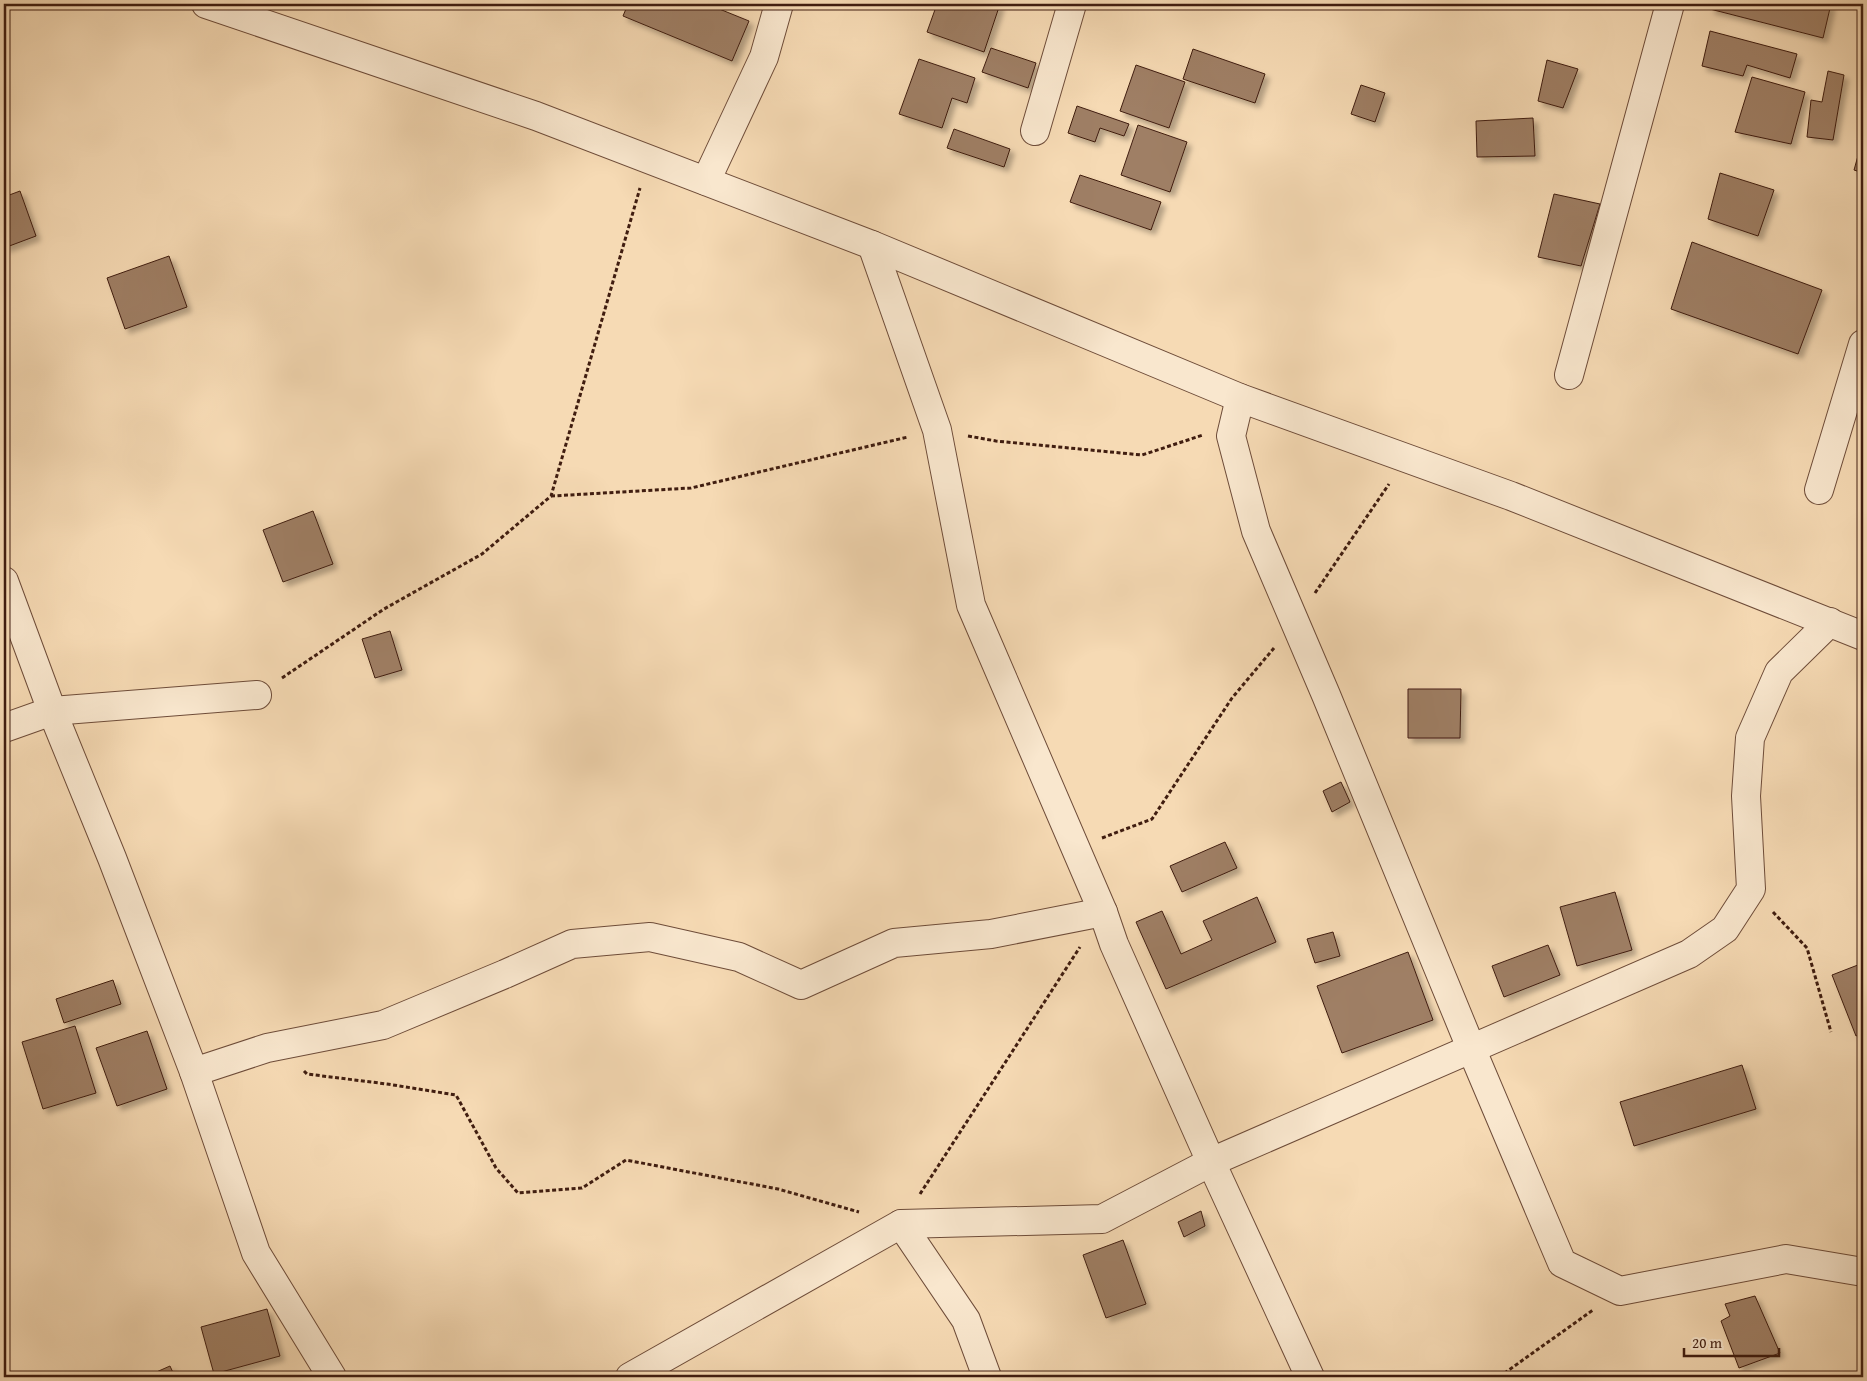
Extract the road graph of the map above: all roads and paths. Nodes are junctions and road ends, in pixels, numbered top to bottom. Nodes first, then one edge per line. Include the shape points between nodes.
1 (206, 4) edge
2 (779, 4) edge
3 (1072, 4) edge
4 (1670, 4) edge
5 (1035, 131) dead end
6 (648, 158) junction
7 (706, 181) junction
8 (872, 246) junction
9 (1863, 344) edge
10 (1569, 375) dead end
11 (1240, 398) junction
12 (937, 430) junction
13 (1208, 433) dead end
14 (1406, 459) junction
15 (1819, 490) dead end
16 (551, 496) junction
17 (4, 580) edge
18 (1295, 622) junction
19 (1830, 622) junction
20 (1863, 636) edge
21 (257, 696) joint
22 (52, 711) junction
23 (4, 728) edge
24 (1075, 848) junction
25 (1751, 889) junction
26 (1103, 912) junction
27 (1832, 1032) dead end
28 (268, 1048) junction
29 (1471, 1048) junction
30 (194, 1072) junction
31 (1211, 1162) junction
32 (901, 1224) junction
33 (1863, 1272) edge
34 (1620, 1291) junction
35 (670, 1367) edge
36 (332, 1377) edge
37 (630, 1377) edge
38 (987, 1377) edge
39 (1310, 1377) edge
40 (1499, 1377) edge

1 - 6 street via 536,116
2 - 7 street via 764,57
3 - 5 street
4 - 10 street
6 - 7 street
6 - 16 path
7 - 8 street
8 - 11 street
8 - 12 street
9 - 15 street
11 - 14 street
11 - 18 street via 1231,436 1256,531
12 - 13 path via 996,441 1142,455
12 - 16 path via 691,488
12 - 24 street via 971,605
14 - 18 path
14 - 19 street via 1511,496
16 - 21 path via 482,554 384,608
17 - 22 street
18 - 24 path via 1232,698 1152,819
18 - 29 street
19 - 20 street
19 - 25 street via 1779,672 1750,738 1746,796
21 - 22 street
22 - 23 street
22 - 30 street
24 - 26 street
25 - 27 path via 1807,948
25 - 29 street via 1725,929 1688,954
26 - 28 street via 991,934 894,943 801,985 739,957 650,937 572,944 383,1025
26 - 31 street via 1114,944
26 - 32 path
28 - 30 street
28 - 32 path via 307,1074 456,1095 496,1168 518,1192 582,1188 626,1160 778,1189
29 - 31 street
29 - 34 street via 1562,1263
30 - 36 street via 256,1253
31 - 32 street via 1102,1219
31 - 39 street
32 - 35 street
32 - 38 street via 966,1320
33 - 34 street via 1786,1259
34 - 40 path
35 - 37 street

